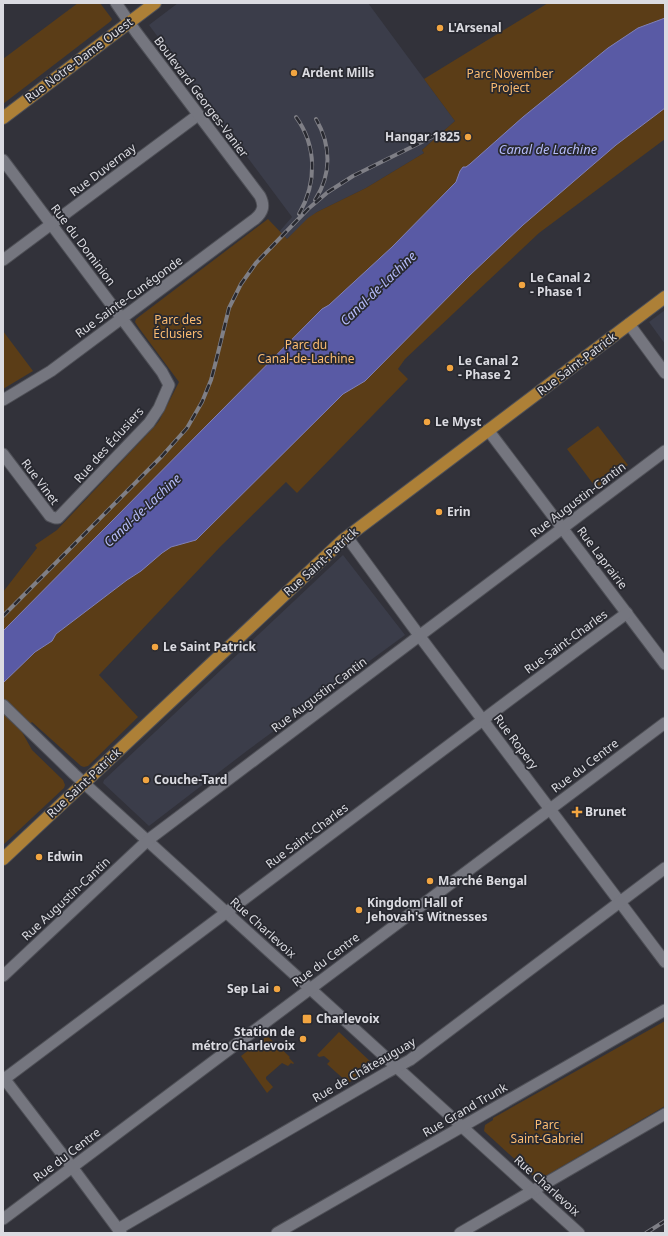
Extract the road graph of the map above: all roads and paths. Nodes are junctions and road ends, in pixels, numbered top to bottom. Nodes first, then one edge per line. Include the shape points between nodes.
1 (116, 3) edge
2 (155, 3) edge
3 (130, 23) junction
4 (198, 115) junction
5 (3, 118) edge
6 (3, 160) edge
7 (263, 208) joint
8 (51, 224) junction
9 (3, 260) edge
10 (665, 297) edge
11 (122, 318) junction
12 (629, 324) junction
13 (665, 373) edge
14 (169, 385) joint
15 (3, 400) edge
16 (488, 430) junction
17 (665, 451) edge
18 (3, 454) edge
19 (60, 517) joint
20 (563, 528) junction
21 (347, 536) junction
22 (627, 613) junction
23 (419, 636) junction
24 (665, 664) edge
25 (3, 704) edge
26 (483, 720) junction
27 (665, 723) edge
28 (84, 782) junction
29 (550, 809) junction
30 (148, 840) junction
31 (3, 859) edge
32 (665, 868) edge
33 (620, 902) junction
34 (226, 912) junction
35 (665, 962) edge
36 (3, 976) edge
37 (310, 989) junction
38 (665, 1010) edge
39 (397, 1067) junction
40 (4, 1079) edge
41 (665, 1114) edge
42 (462, 1126) junction
43 (72, 1167) junction
44 (534, 1191) junction
45 (3, 1219) edge
46 (119, 1231) edge
47 (277, 1233) edge
48 (460, 1233) edge
49 (579, 1233) edge

1 - 3 street, Boulevard Georges-Vanier
2 - 3 main road, Rue Notre-Dame Ouest
3 - 4 street, Boulevard Georges-Vanier
3 - 5 main road, Rue Notre-Dame Ouest
4 - 7 street, Boulevard Georges-Vanier via 260,196
4 - 8 street, Rue Duvernay
6 - 8 street, Rue du Dominion
7 - 11 street, Rue Sainte-Cunégonde via 255,219
8 - 9 street, Rue Duvernay
8 - 11 street, Rue du Dominion
10 - 12 main road, Rue Saint-Patrick
11 - 14 street, Rue du Dominion
11 - 15 street, Rue Sainte-Cunégonde via 51,371
12 - 13 street
12 - 16 main road, Rue Saint-Patrick
14 - 19 street, Rue des Éclusiers via 149,423
16 - 20 street, Rue Laprairie
16 - 21 main road, Rue Saint-Patrick
17 - 20 street, Rue Augustin-Cantin
18 - 19 street, Rue Vinet via 50,516
20 - 22 street, Rue Laprairie
20 - 23 street, Rue Augustin-Cantin
21 - 23 street, Rue Ropery
21 - 28 main road, Rue Saint-Patrick
22 - 24 street, Rue Laprairie
22 - 26 street, Rue Saint-Charles
23 - 26 street, Rue Ropery
23 - 30 street, Rue Augustin-Cantin
25 - 28 street, Rue Charlevoix
26 - 29 street, Rue Ropery
26 - 34 street, Rue Saint-Charles
27 - 29 street, Rue du Centre
28 - 30 street, Rue Charlevoix
28 - 31 main road, Rue Saint-Patrick
29 - 33 street, Rue Ropery
29 - 37 street, Rue du Centre
30 - 34 street, Rue Charlevoix
30 - 36 street, Rue Augustin-Cantin
32 - 33 street, Rue de Châteauguay
33 - 35 street, Rue Ropery
33 - 39 street, Rue de Châteauguay via 422,1052
34 - 37 street, Rue Charlevoix
34 - 40 street, Rue Saint-Charles
37 - 39 street, Rue Charlevoix
37 - 43 street, Rue du Centre
38 - 42 street, Rue Grand Trunk
39 - 42 street, Rue Charlevoix
39 - 46 street, Rue de Châteauguay
40 - 43 street
41 - 44 street
42 - 44 street, Rue Charlevoix
42 - 47 street, Rue Grand Trunk
43 - 45 street, Rue du Centre
43 - 46 street
44 - 48 street
44 - 49 street, Rue Charlevoix

